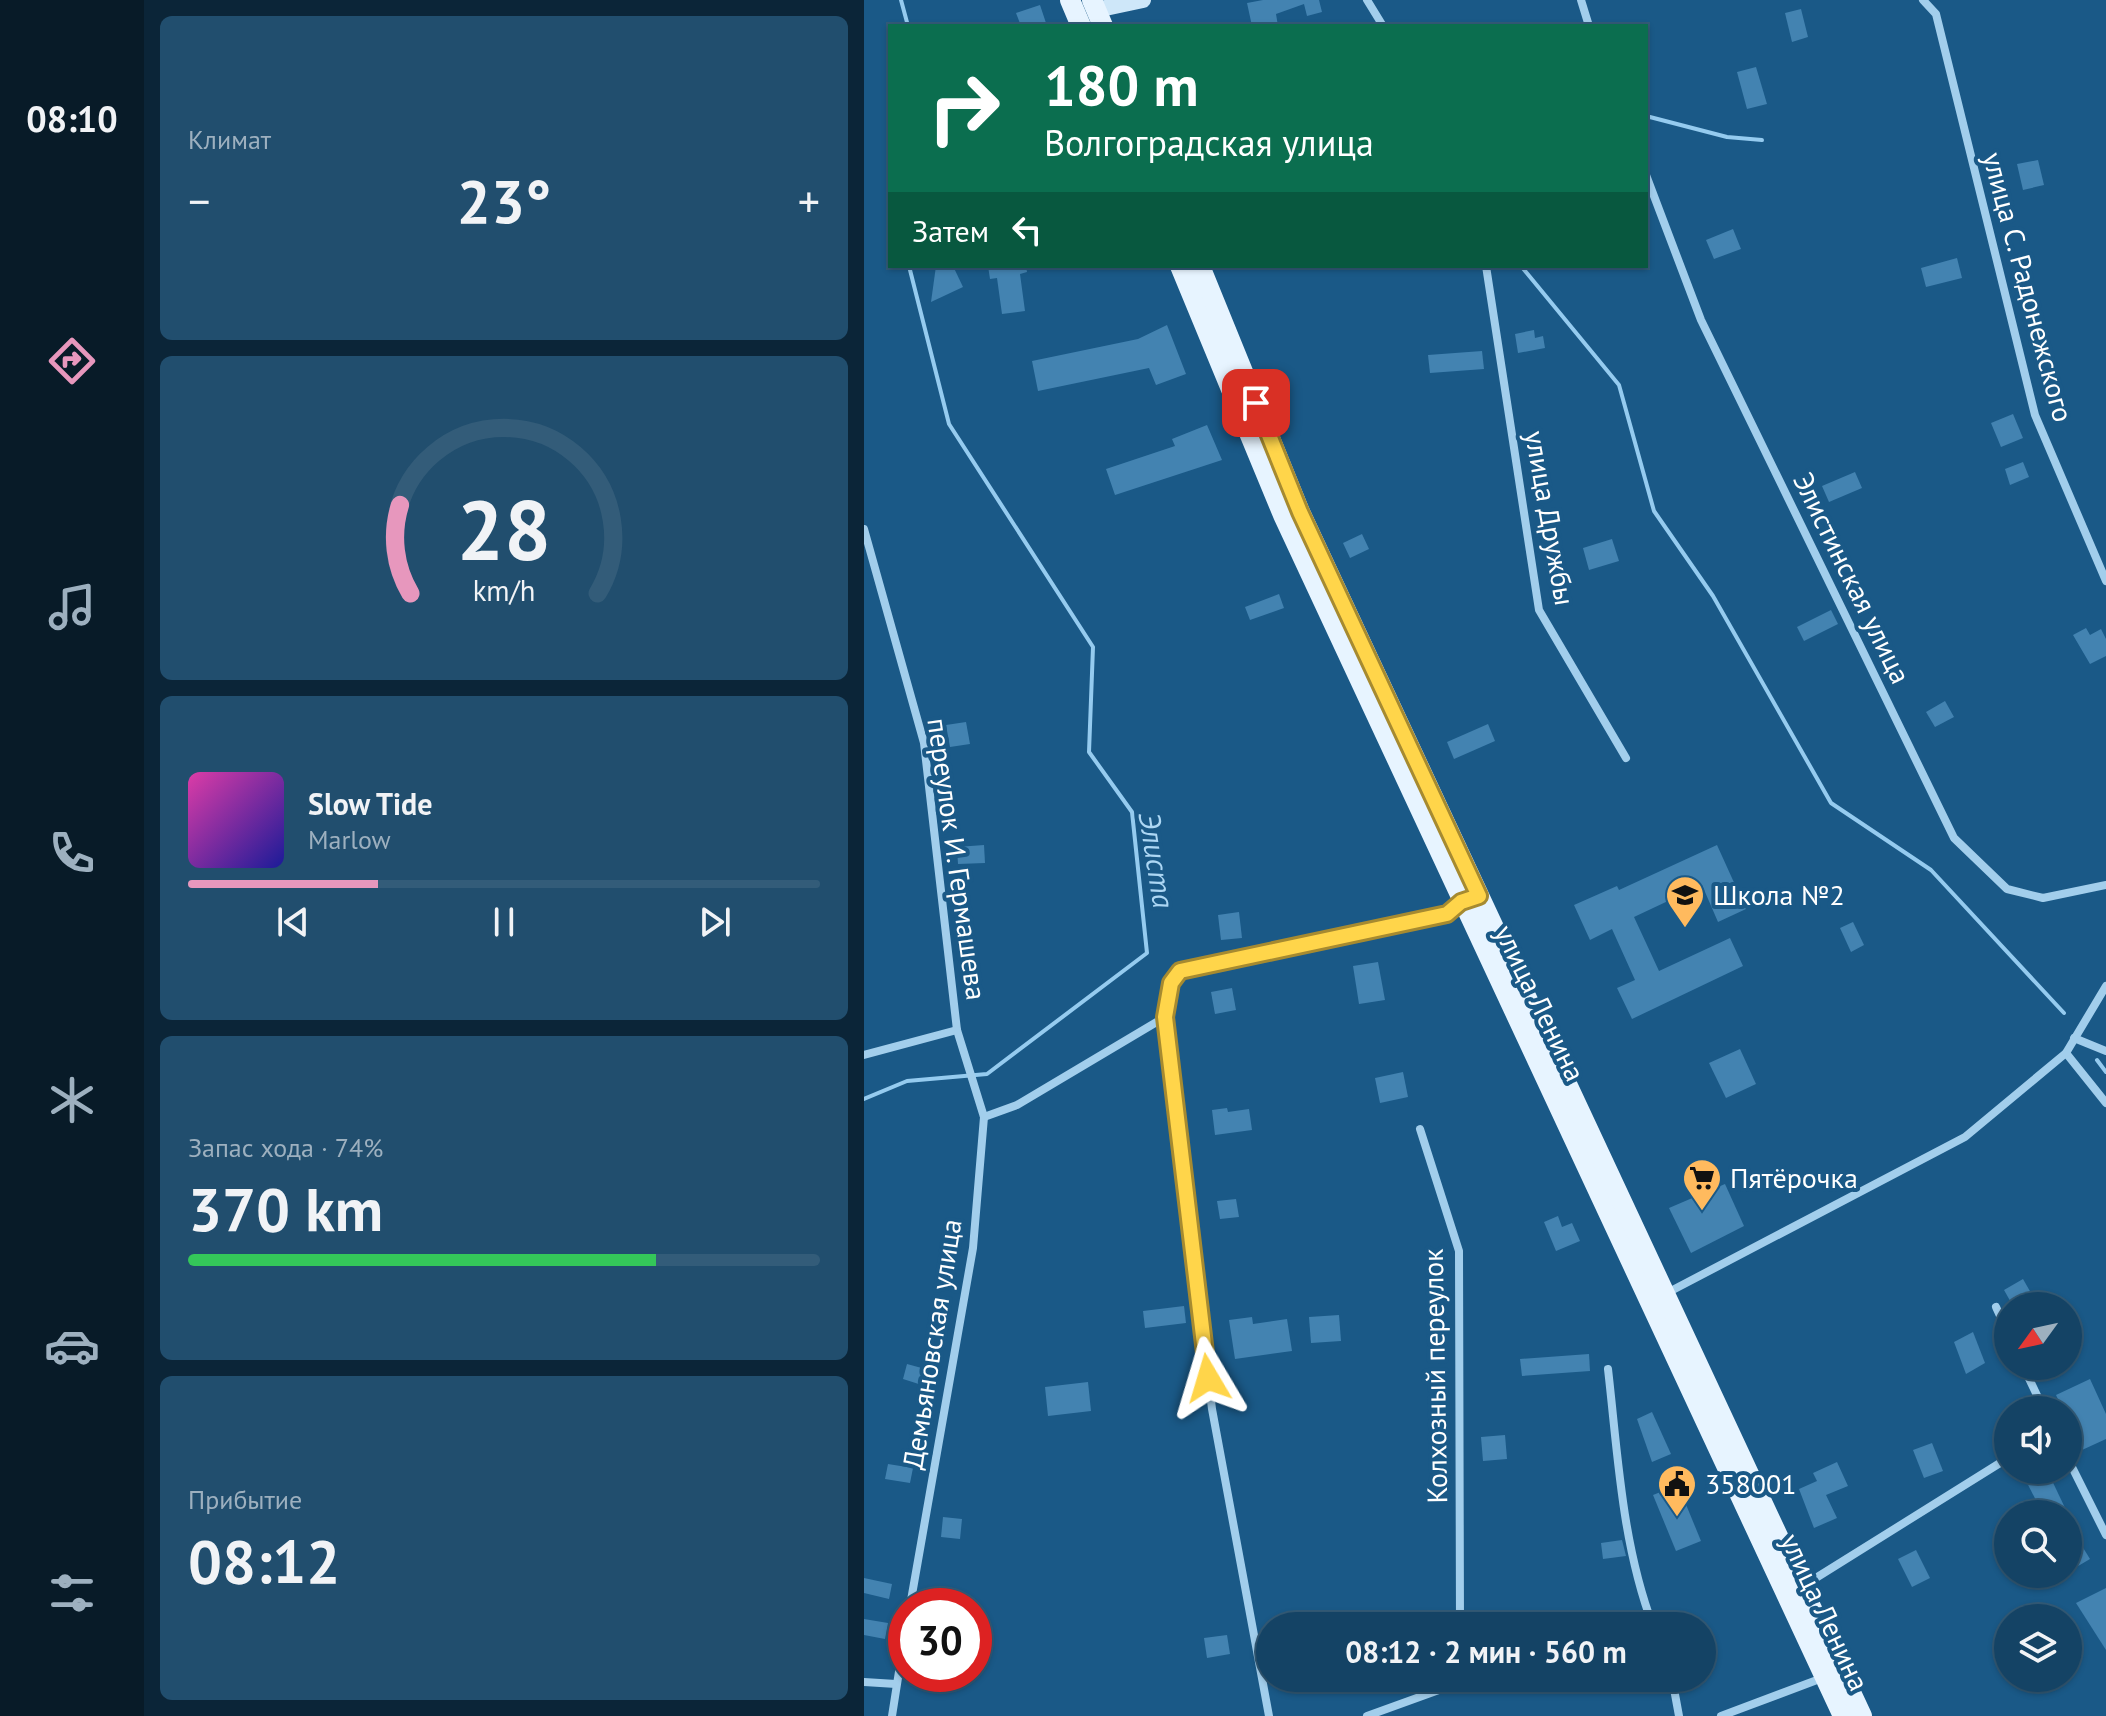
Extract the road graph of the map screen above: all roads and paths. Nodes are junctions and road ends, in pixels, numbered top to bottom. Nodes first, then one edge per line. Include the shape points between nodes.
1 (1143, 0) edge
2 (1367, 0) edge
3 (1581, 0) edge
4 (1923, 0) edge
5 (1087, 13) edge
6 (1382, 24) edge
7 (1588, 24) edge
8 (1648, 180) edge
9 (1181, 268) edge
10 (1201, 268) edge
11 (1486, 268) edge
12 (864, 529) edge
13 (2106, 581) edge
14 (1626, 758) dead end
15 (2106, 885) edge
16 (1470, 899) junction
17 (2106, 986) edge
18 (1165, 1017) junction
19 (957, 1030) junction
20 (2074, 1038) junction
21 (2106, 1051) edge
22 (2066, 1053) junction
23 (864, 1055) edge
24 (977, 1089) joint
25 (2106, 1103) edge
26 (984, 1117) junction
27 (1420, 1129) dead end
28 (1658, 1297) junction
29 (1608, 1369) dead end
30 (1994, 1467) edge
31 (2080, 1484) edge
32 (2106, 1535) edge
33 (1802, 1586) junction
34 (913, 1588) edge
35 (1460, 1612) edge
36 (1648, 1612) edge
37 (1825, 1677) junction
38 (864, 1682) edge
39 (888, 1684) edge
40 (895, 1692) edge
41 (1433, 1692) edge
42 (1675, 1692) edge
43 (892, 1716) edge
44 (1269, 1716) edge
45 (1367, 1716) edge
46 (1679, 1716) edge
47 (1721, 1716) edge
48 (1843, 1716) edge
49 (1862, 1716) edge

1 - 5 street
2 - 6 street
3 - 7 street
4 - 13 street, улица С. Радонежского via 1936,14 2035,415
8 - 15 street, Элистинская улица via 1701,320 1954,838 2007,889 2043,898
9 - 16 main road, улица Ленина via 1283,515
10 - 16 main road, улица Ленина via 1300,512
11 - 14 street, улица Дружбы via 1539,610
12 - 19 street, переулок И. Гермашева via 924,743
16 - 18 street via 1447,914 1180,971 1171,983
16 - 28 main road, улица Ленина
17 - 20 street
18 - 26 street via 1017,1105
18 - 44 street via 1212,1409
19 - 23 street
19 - 24 street, переулок И. Гермашева
20 - 21 street
20 - 22 street
22 - 25 street
22 - 28 street via 1965,1137
24 - 26 street, Демьяновская улица
26 - 34 street, Демьяновская улица via 973,1248
27 - 35 street, Колхозный переулок via 1459,1251
28 - 33 main road, улица Ленина
28 - 37 main road, улица Ленина
29 - 36 street via 1626,1525
30 - 33 street
31 - 32 street
33 - 49 main road, улица Ленина
37 - 47 street
37 - 48 main road, улица Ленина
38 - 39 street
40 - 43 street
41 - 45 street
42 - 46 street

